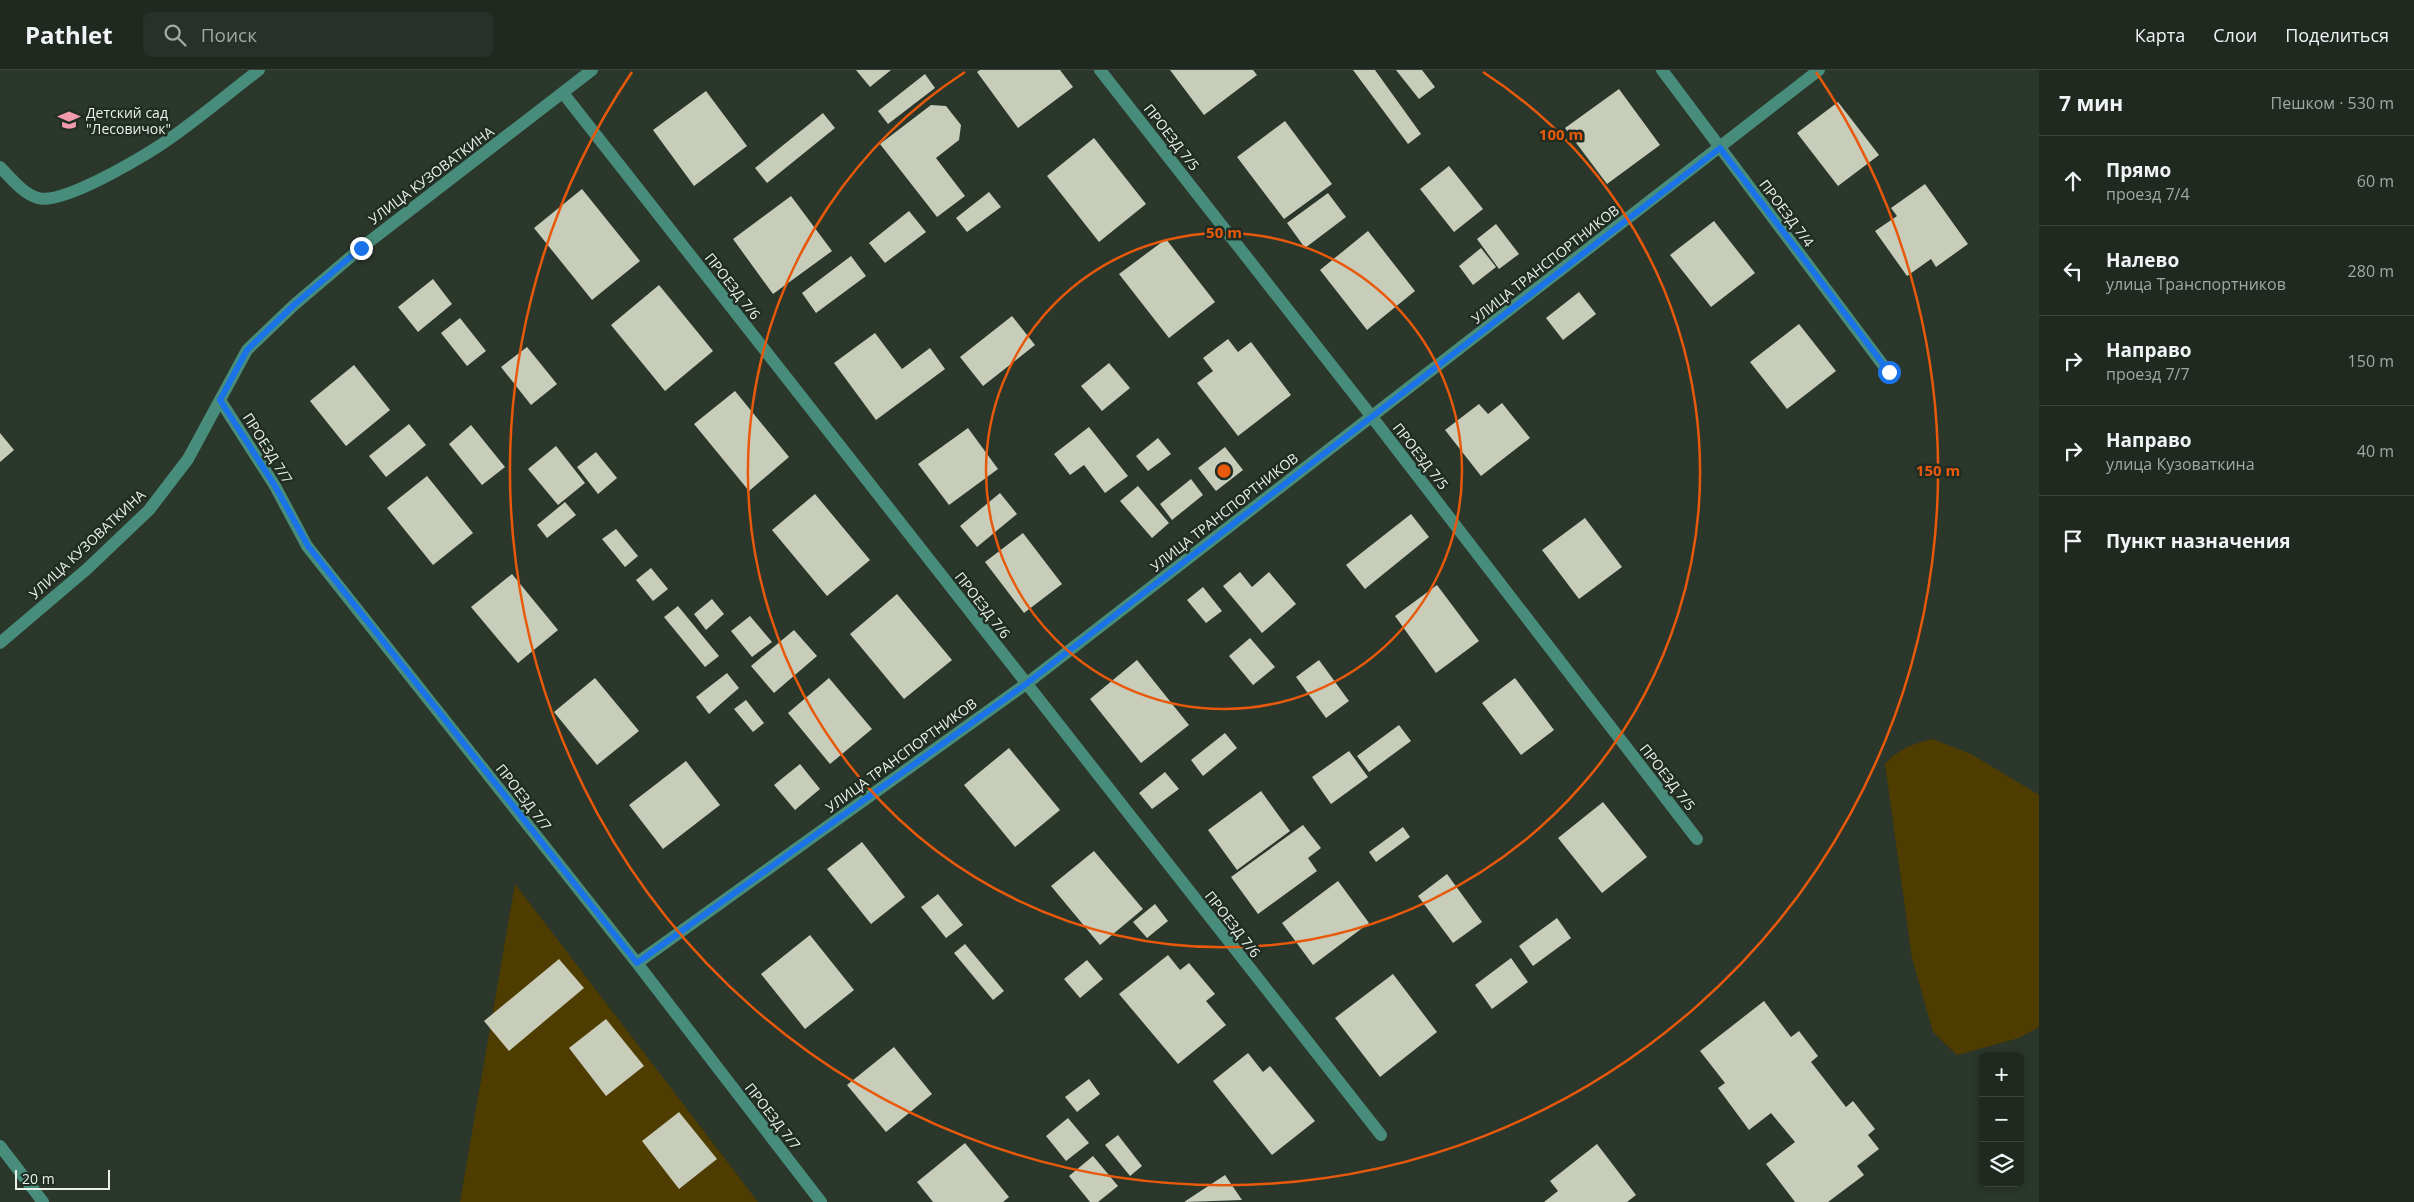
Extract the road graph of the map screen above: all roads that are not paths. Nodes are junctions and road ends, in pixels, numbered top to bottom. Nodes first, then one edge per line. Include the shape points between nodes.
1 (259, 70) edge
2 (592, 70) edge
3 (1100, 70) edge
4 (1662, 70) edge
5 (1819, 70) edge
6 (563, 93) junction
7 (1720, 148) junction
8 (0, 167) edge
9 (1889, 372) dead end
10 (220, 400) junction
11 (1372, 417) junction
12 (0, 643) edge
13 (1026, 684) junction
14 (1697, 839) dead end
15 (637, 963) junction
16 (1381, 1135) dead end
17 (0, 1146) edge
18 (43, 1202) edge
19 (821, 1202) edge

1 - 8 street via 159,146 76,190 54,198 37,198
2 - 6 street, УЛИЦА КУЗОВАТКИНА
3 - 11 street, ПРОЕЗД 7/5
4 - 7 street, ПРОЕЗД 7/4
5 - 7 street, УЛИЦА ТРАНСПОРТНИКОВ
6 - 10 street, УЛИЦА КУЗОВАТКИНА via 361,248 294,305 247,350
6 - 13 street, ПРОЕЗД 7/6
7 - 9 street, ПРОЕЗД 7/4
7 - 11 street, УЛИЦА ТРАНСПОРТНИКОВ
10 - 12 street, УЛИЦА КУЗОВАТКИНА via 188,459 149,510 87,569
10 - 15 street, ПРОЕЗД 7/7 via 275,486 308,546
11 - 13 street, УЛИЦА ТРАНСПОРТНИКОВ
11 - 14 street, ПРОЕЗД 7/5
13 - 15 street, УЛИЦА ТРАНСПОРТНИКОВ
13 - 16 street, ПРОЕЗД 7/6
15 - 19 street, ПРОЕЗД 7/7
17 - 18 street

